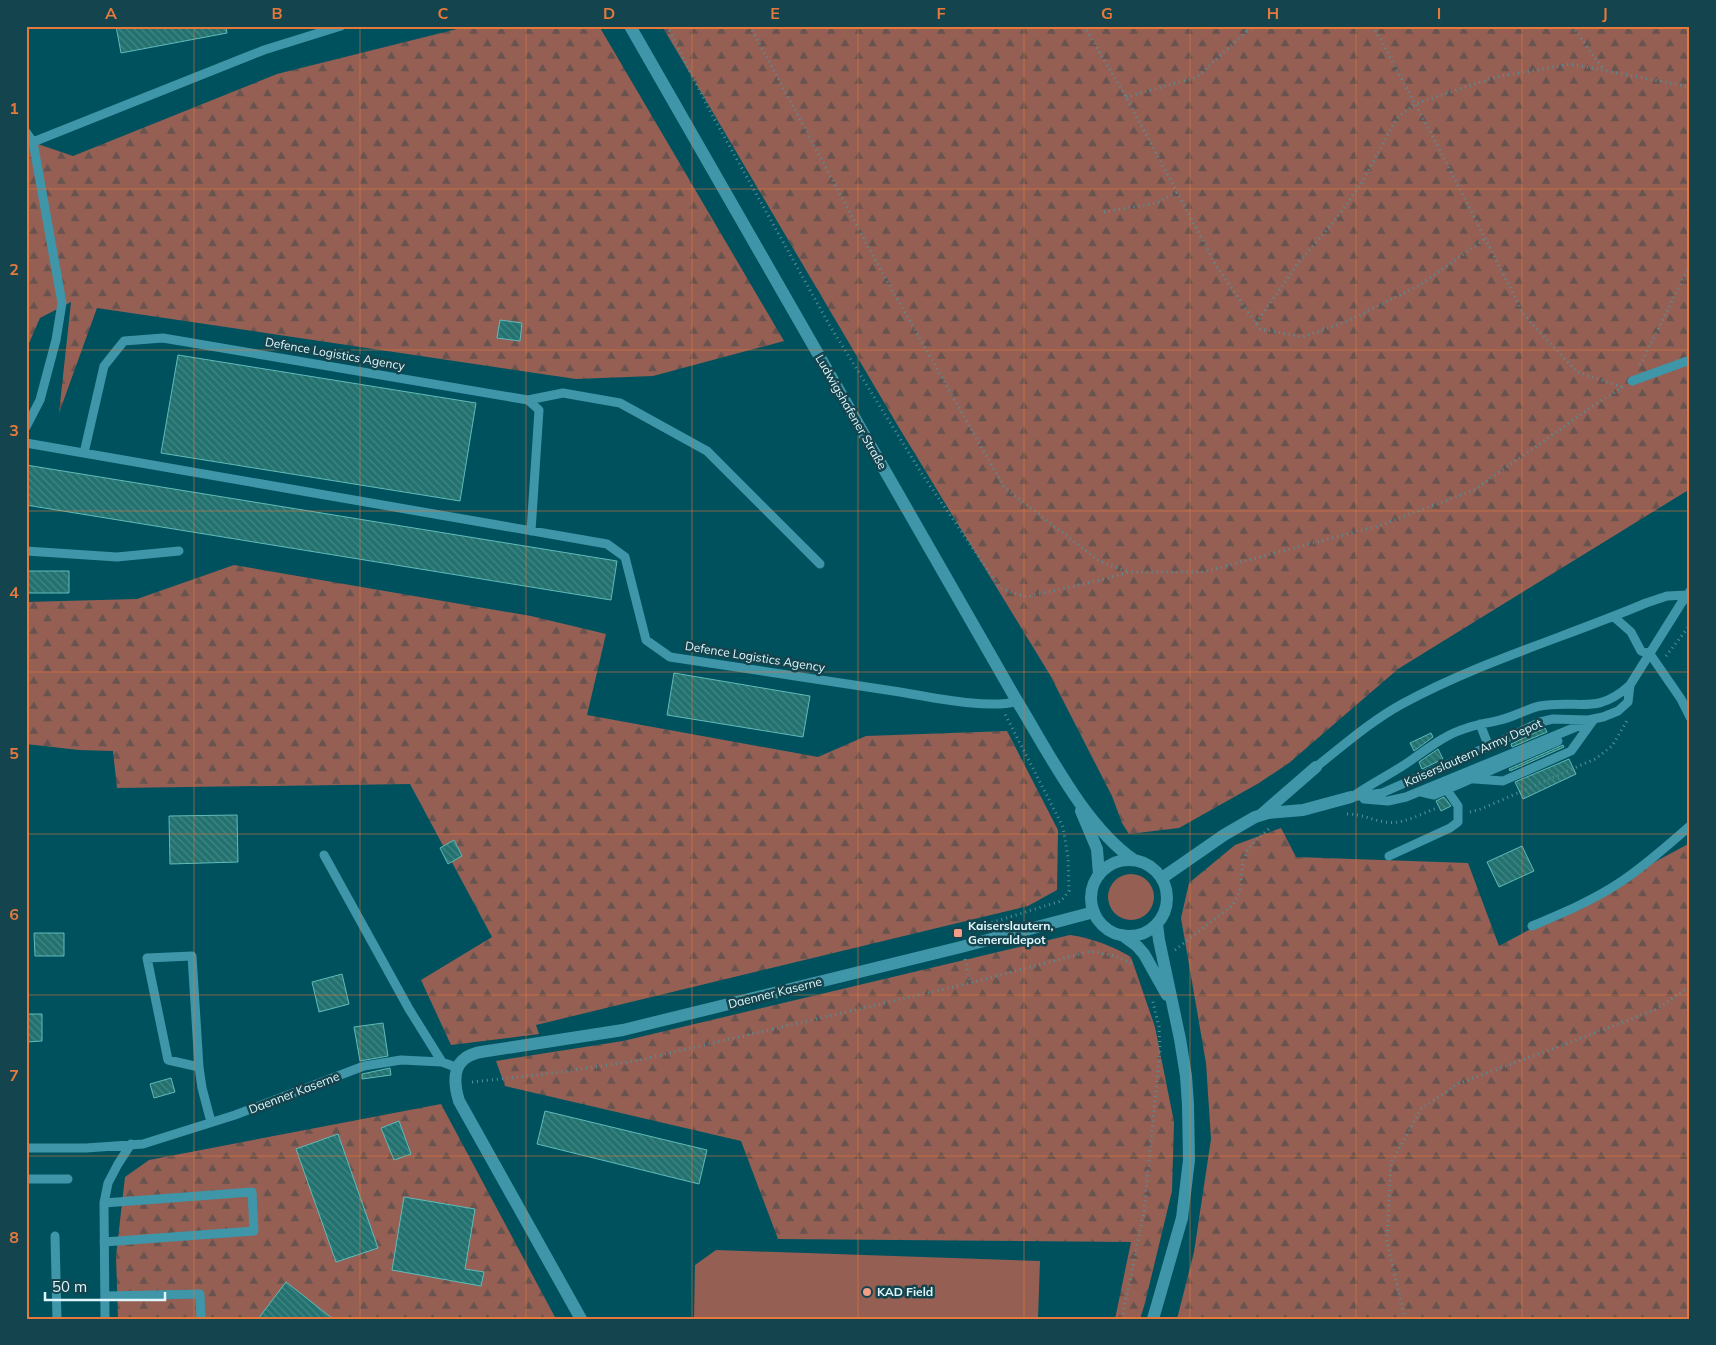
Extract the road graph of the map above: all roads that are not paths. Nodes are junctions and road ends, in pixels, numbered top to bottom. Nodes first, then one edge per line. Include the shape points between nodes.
1 (342, 26) edge
2 (630, 26) edge
3 (26, 132) edge
4 (33, 142) junction
5 (1690, 360) edge
6 (1632, 381) road end
7 (528, 400) junction
8 (26, 427) edge
9 (26, 443) edge
10 (84, 453) junction
11 (531, 531) junction
12 (26, 551) edge
13 (179, 551) dead end
14 (820, 564) dead end
15 (1689, 593) edge
16 (1614, 617) junction
17 (1650, 654) junction
18 (1630, 685) junction
19 (1017, 701) junction
20 (1690, 717) edge
21 (1594, 719) junction
22 (1480, 724) junction
23 (1489, 747) junction
24 (1316, 767) joint
25 (1472, 778) junction
26 (1447, 790) junction
27 (1421, 792) junction
28 (1074, 795) junction
29 (1351, 798) junction
30 (1262, 814) junction
31 (1690, 826) edge
32 (324, 855) dead end
33 (1389, 856) dead end
34 (1134, 860) junction
35 (1099, 875) junction
36 (1162, 878) junction
37 (1094, 912) junction
38 (1157, 924) junction
39 (1532, 926) dead end
40 (1122, 935) junction
41 (1171, 1001) junction
42 (442, 1062) junction
43 (199, 1067) junction
44 (458, 1068) junction
45 (211, 1122) junction
46 (131, 1144) junction
47 (26, 1148) edge
48 (68, 1179) dead end
49 (26, 1180) edge
50 (104, 1203) junction
51 (55, 1236) dead end
52 (104, 1242) junction
53 (105, 1296) junction
54 (57, 1319) edge
55 (105, 1319) edge
56 (201, 1319) edge
57 (581, 1319) edge
58 (1154, 1319) edge

1 - 4 lane via 264,50
2 - 19 street, Ludwigshafener Straße
3 - 4 lane
4 - 8 lane via 62,303 40,400
5 - 6 lane
7 - 10 lane, Defence Logistics Agency via 163,338 124,341 104,366
7 - 11 lane via 539,410
7 - 14 lane via 563,393 620,403 707,451
9 - 10 lane, Defence Logistics Agency
10 - 11 lane, Defence Logistics Agency
11 - 19 lane, Defence Logistics Agency via 606,544 625,557 646,640 670,657 940,698 1001,705
12 - 13 lane via 117,557
15 - 16 lane, Kaiserslautern Army Depot via 1667,596
15 - 17 lane, Kaiserslautern Army Depot
16 - 17 lane via 1631,632 1641,651
16 - 24 lane, Kaiserslautern Army Depot via 1465,674 1401,704 1365,727
17 - 18 lane, Kaiserslautern Army Depot
17 - 20 lane
18 - 21 lane, Kaiserslautern Army Depot via 1628,702 1623,707 1611,715
18 - 22 lane via 1602,702 1580,706 1541,706
19 - 28 street, Ludwigshafener Straße
21 - 23 lane, Kaiserslautern Army Depot via 1547,720
21 - 25 lane via 1571,734
21 - 25 lane via 1571,751 1503,781
21 - 27 lane
22 - 23 lane
22 - 29 lane via 1439,741
23 - 29 lane, Kaiserslautern Army Depot via 1382,794
24 - 30 street, Kaiserslautern Army Depot
25 - 26 lane
26 - 27 lane via 1434,795
26 - 33 lane, Kaiserslautern Army Depot via 1458,806 1458,822
27 - 29 lane via 1388,801
28 - 34 street, Ludwigshafener Straße via 1115,845
28 - 35 street, Ludwigshafener Straße via 1097,849
29 - 30 street, Kaiserslautern Army Depot via 1303,810
30 - 36 street, Kaiserslautern Army Depot via 1224,835
31 - 39 lane via 1621,882
32 - 42 lane
34 - 35 street via 1118,862
34 - 36 street via 1150,866
35 - 37 street via 1091,900
36 - 38 street via 1167,890 1167,904
37 - 40 street via 1106,928
37 - 44 street, Daenner Kaserne via 623,1030 472,1054
38 - 40 street via 1142,934
38 - 41 street
40 - 41 street via 1144,954
41 - 58 street via 1186,1076 1189,1160 1182,1218
42 - 44 lane, Daenner Kaserne
42 - 45 lane, Daenner Kaserne via 401,1060 364,1066
43 - 43 lane via 192,956 147,958 168,1060
43 - 45 lane
44 - 57 street via 455,1082 462,1106
45 - 46 lane, Daenner Kaserne via 143,1144
46 - 47 lane, Daenner Kaserne
46 - 50 lane via 108,1183
48 - 49 lane
50 - 52 lane
50 - 52 lane via 252,1192 254,1230
51 - 54 lane
52 - 53 lane
53 - 55 lane
53 - 56 lane via 200,1294

